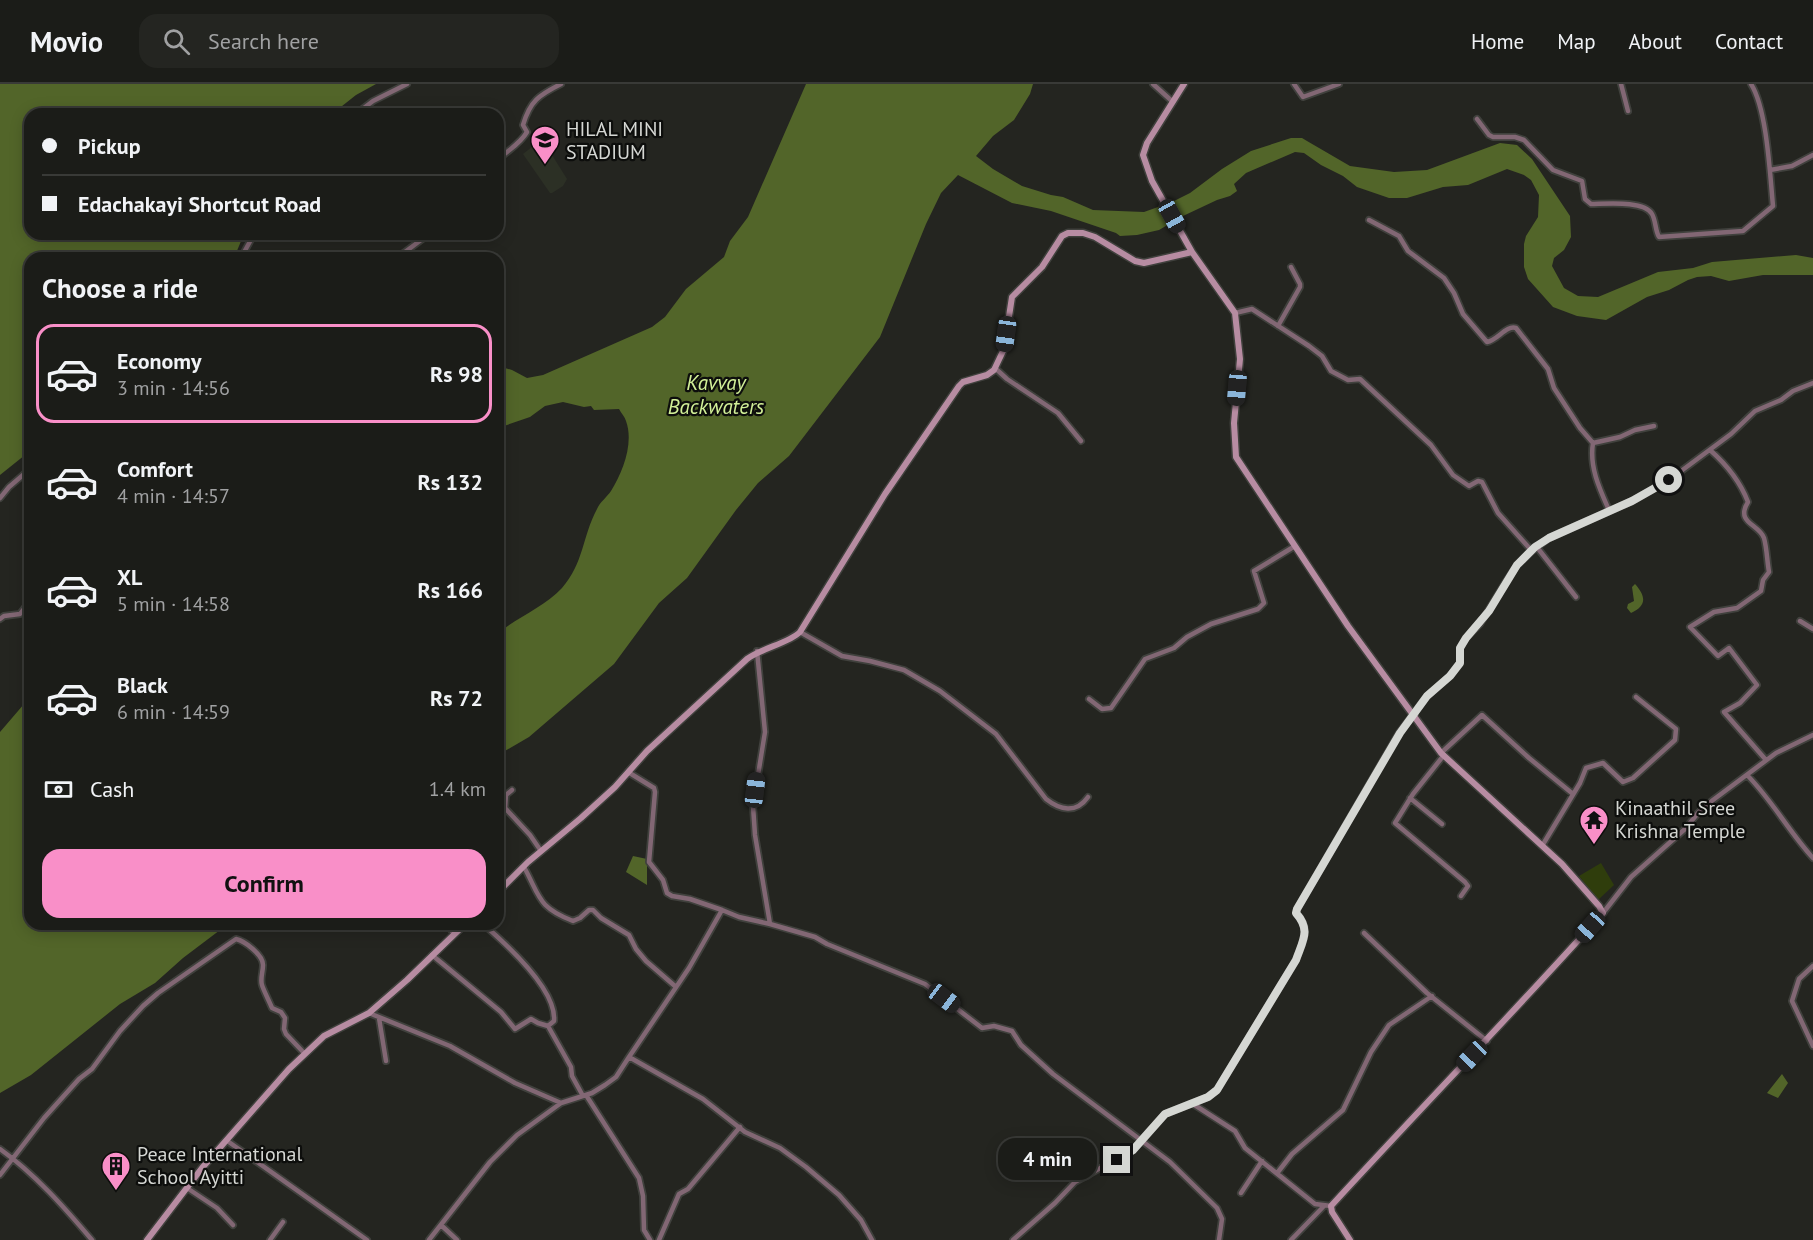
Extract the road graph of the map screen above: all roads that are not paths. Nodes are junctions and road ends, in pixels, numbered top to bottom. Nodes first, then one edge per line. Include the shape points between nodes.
1 (407, 84) edge
2 (561, 84) edge
3 (1154, 84) edge
4 (1184, 84) edge
5 (1294, 84) edge
6 (1339, 84) edge
7 (1621, 84) edge
8 (1751, 84) edge
9 (1173, 102) junction
10 (364, 108) edge
11 (1628, 111) dead end
12 (1477, 119) dead end
13 (504, 154) edge
14 (1813, 155) edge
15 (1770, 170) junction
16 (1369, 219) dead end
17 (421, 240) edge
18 (405, 252) edge
19 (1192, 252) junction
20 (1291, 267) dead end
21 (1235, 313) junction
22 (1278, 326) junction
23 (995, 368) junction
24 (1813, 383) edge
25 (1654, 426) dead end
26 (1081, 441) dead end
27 (1593, 443) junction
28 (1710, 450) junction
29 (24, 474) edge
30 (0, 498) edge
31 (1609, 510) junction
32 (1295, 546) junction
33 (1536, 546) junction
34 (1532, 551) junction
35 (1576, 597) dead end
36 (24, 609) edge
37 (0, 619) edge
38 (1800, 621) dead end
39 (1813, 629) edge
40 (800, 632) junction
41 (757, 651) junction
42 (1636, 697) dead end
43 (1089, 699) dead end
44 (1413, 713) junction
45 (1813, 735) edge
46 (1443, 754) junction
47 (1766, 760) junction
48 (628, 772) junction
49 (1747, 775) junction
50 (512, 790) dead end
51 (1573, 794) junction
52 (1088, 796) dead end
53 (1410, 798) junction
54 (1442, 824) dead end
55 (1542, 846) junction
56 (541, 851) junction
57 (1813, 858) edge
58 (524, 867) junction
59 (504, 886) edge
60 (1461, 896) dead end
61 (722, 910) junction
62 (1603, 913) junction
63 (770, 924) junction
64 (451, 930) edge
65 (458, 930) edge
66 (489, 930) edge
67 (1364, 933) dead end
68 (454, 934) junction
69 (432, 955) junction
70 (1813, 966) edge
71 (676, 987) junction
72 (1432, 996) junction
73 (369, 1013) junction
74 (378, 1018) junction
75 (548, 1026) junction
76 (1487, 1041) junction
77 (1813, 1046) edge
78 (305, 1054) junction
79 (629, 1057) junction
80 (386, 1061) dead end
81 (585, 1096) junction
82 (561, 1103) junction
83 (1192, 1104) junction
84 (740, 1126) junction
85 (226, 1140) junction
86 (1143, 1140) junction
87 (0, 1149) edge
88 (13, 1158) junction
89 (1262, 1161) junction
90 (1278, 1172) junction
91 (0, 1175) edge
92 (188, 1188) junction
93 (1241, 1192) dead end
94 (1327, 1206) junction
95 (283, 1222) dead end
96 (441, 1224) junction
97 (233, 1225) dead end
98 (92, 1240) edge
99 (147, 1240) edge
100 (270, 1240) edge
101 (367, 1240) edge
102 (429, 1240) edge
103 (457, 1240) edge
104 (650, 1240) edge
105 (659, 1240) edge
106 (872, 1240) edge
107 (1012, 1240) edge
108 (1219, 1240) edge
109 (1291, 1240) edge
110 (1350, 1240) edge

1 - 10 street
2 - 13 street via 540,94 527,111 523,125 528,132 522,142
3 - 9 street
4 - 9 main road
5 - 6 street via 1303,97
7 - 11 street
8 - 15 street via 1758,101
9 - 19 main road via 1144,149 1144,161
12 - 15 street via 1489,135 1524,140 1553,170 1582,181 1585,199 1591,204 1630,203 1648,209 1659,237 1743,231 1773,206
14 - 15 street via 1792,166
16 - 27 street via 1399,236 1408,251 1444,278 1463,314 1487,342 1509,328 1516,328 1548,369 1554,388
17 - 18 street
19 - 21 main road
19 - 23 main road via 1144,263 1095,237 1074,232 1062,236 1042,267 1012,297 1004,349
20 - 22 street via 1300,287
21 - 22 street via 1252,309
21 - 32 main road via 1240,359 1234,423 1236,457
22 - 34 street via 1322,356 1331,371 1348,380 1360,379 1431,445 1465,484 1482,482 1498,513
23 - 26 street via 1058,413
23 - 40 main road via 959,386 885,494
24 - 28 street via 1755,411
25 - 27 street
27 - 31 street via 1596,480
28 - 31 street via 1669,480
28 - 47 street via 1744,491 1748,502 1745,516 1763,537 1769,573 1763,579 1761,591 1737,608 1714,612 1690,627 1718,656 1730,648 1757,685 1740,703 1724,712
29 - 30 street
31 - 33 street
32 - 43 street via 1254,571 1264,603 1261,607 1211,624 1174,648 1145,659 1111,708 1102,709
32 - 44 main road
33 - 34 street
33 - 35 street
34 - 44 street via 1517,565 1480,624 1466,638 1460,648 1460,663
36 - 37 street via 20,614
38 - 39 street
40 - 41 main road
40 - 52 street via 842,656 904,670 940,691 996,734 1055,806 1064,809 1082,805
41 - 48 main road
41 - 63 street via 765,732 753,807
42 - 51 street via 1676,729 1676,741 1623,782 1603,763 1586,768
44 - 46 main road
44 - 83 street via 1297,909 1304,922 1305,936 1286,980 1217,1090
45 - 47 street
46 - 51 street via 1482,715
46 - 53 street
46 - 55 main road
47 - 49 street
48 - 56 main road
48 - 61 street via 654,788 649,862 663,880 667,893
49 - 57 street
49 - 62 street via 1698,813 1631,877
50 - 56 street via 506,795 505,808
51 - 55 street
53 - 54 street
53 - 60 street via 1395,823 1465,882 1468,886
55 - 62 main road
56 - 58 main road
58 - 59 main road
58 - 71 street via 542,902 573,921 593,910 629,935 646,961
61 - 63 street
61 - 71 street
62 - 76 main road
63 - 86 street via 815,937 925,984 982,1028 994,1026 1012,1031 1021,1045 1053,1074
64 - 68 street
65 - 68 main road
66 - 75 street via 520,959 546,993 555,1012 554,1021
67 - 72 street
68 - 69 main road
69 - 73 main road
69 - 75 street via 501,1012 515,1029 531,1019
70 - 77 street via 1799,979 1791,1001
71 - 79 street
72 - 76 street
72 - 90 street via 1389,1025 1343,1110 1292,1154
73 - 74 street
73 - 78 main road via 324,1036
74 - 80 street
74 - 82 street via 450,1046 515,1083
75 - 81 street
76 - 94 main road
78 - 85 main road
78 - 88 street via 286,1034 281,1012 272,1008 262,986 260,957 236,939 143,1006
79 - 81 street via 616,1077
79 - 84 street via 703,1099
81 - 82 street
81 - 104 street via 639,1178 644,1230
82 - 96 street via 517,1135 490,1162
83 - 86 street via 1165,1114
83 - 89 street via 1235,1131 1241,1144
84 - 105 street via 679,1194
84 - 106 street via 780,1148 839,1195
85 - 92 main road
85 - 101 street
86 - 107 street via 1117,1160 1075,1182
86 - 108 street via 1220,1213
87 - 88 street
88 - 91 street
88 - 98 street
89 - 90 street
89 - 93 street
90 - 94 street via 1315,1204
92 - 97 street
92 - 99 main road
94 - 109 street
94 - 110 main road
95 - 100 street
96 - 102 street
96 - 103 street

